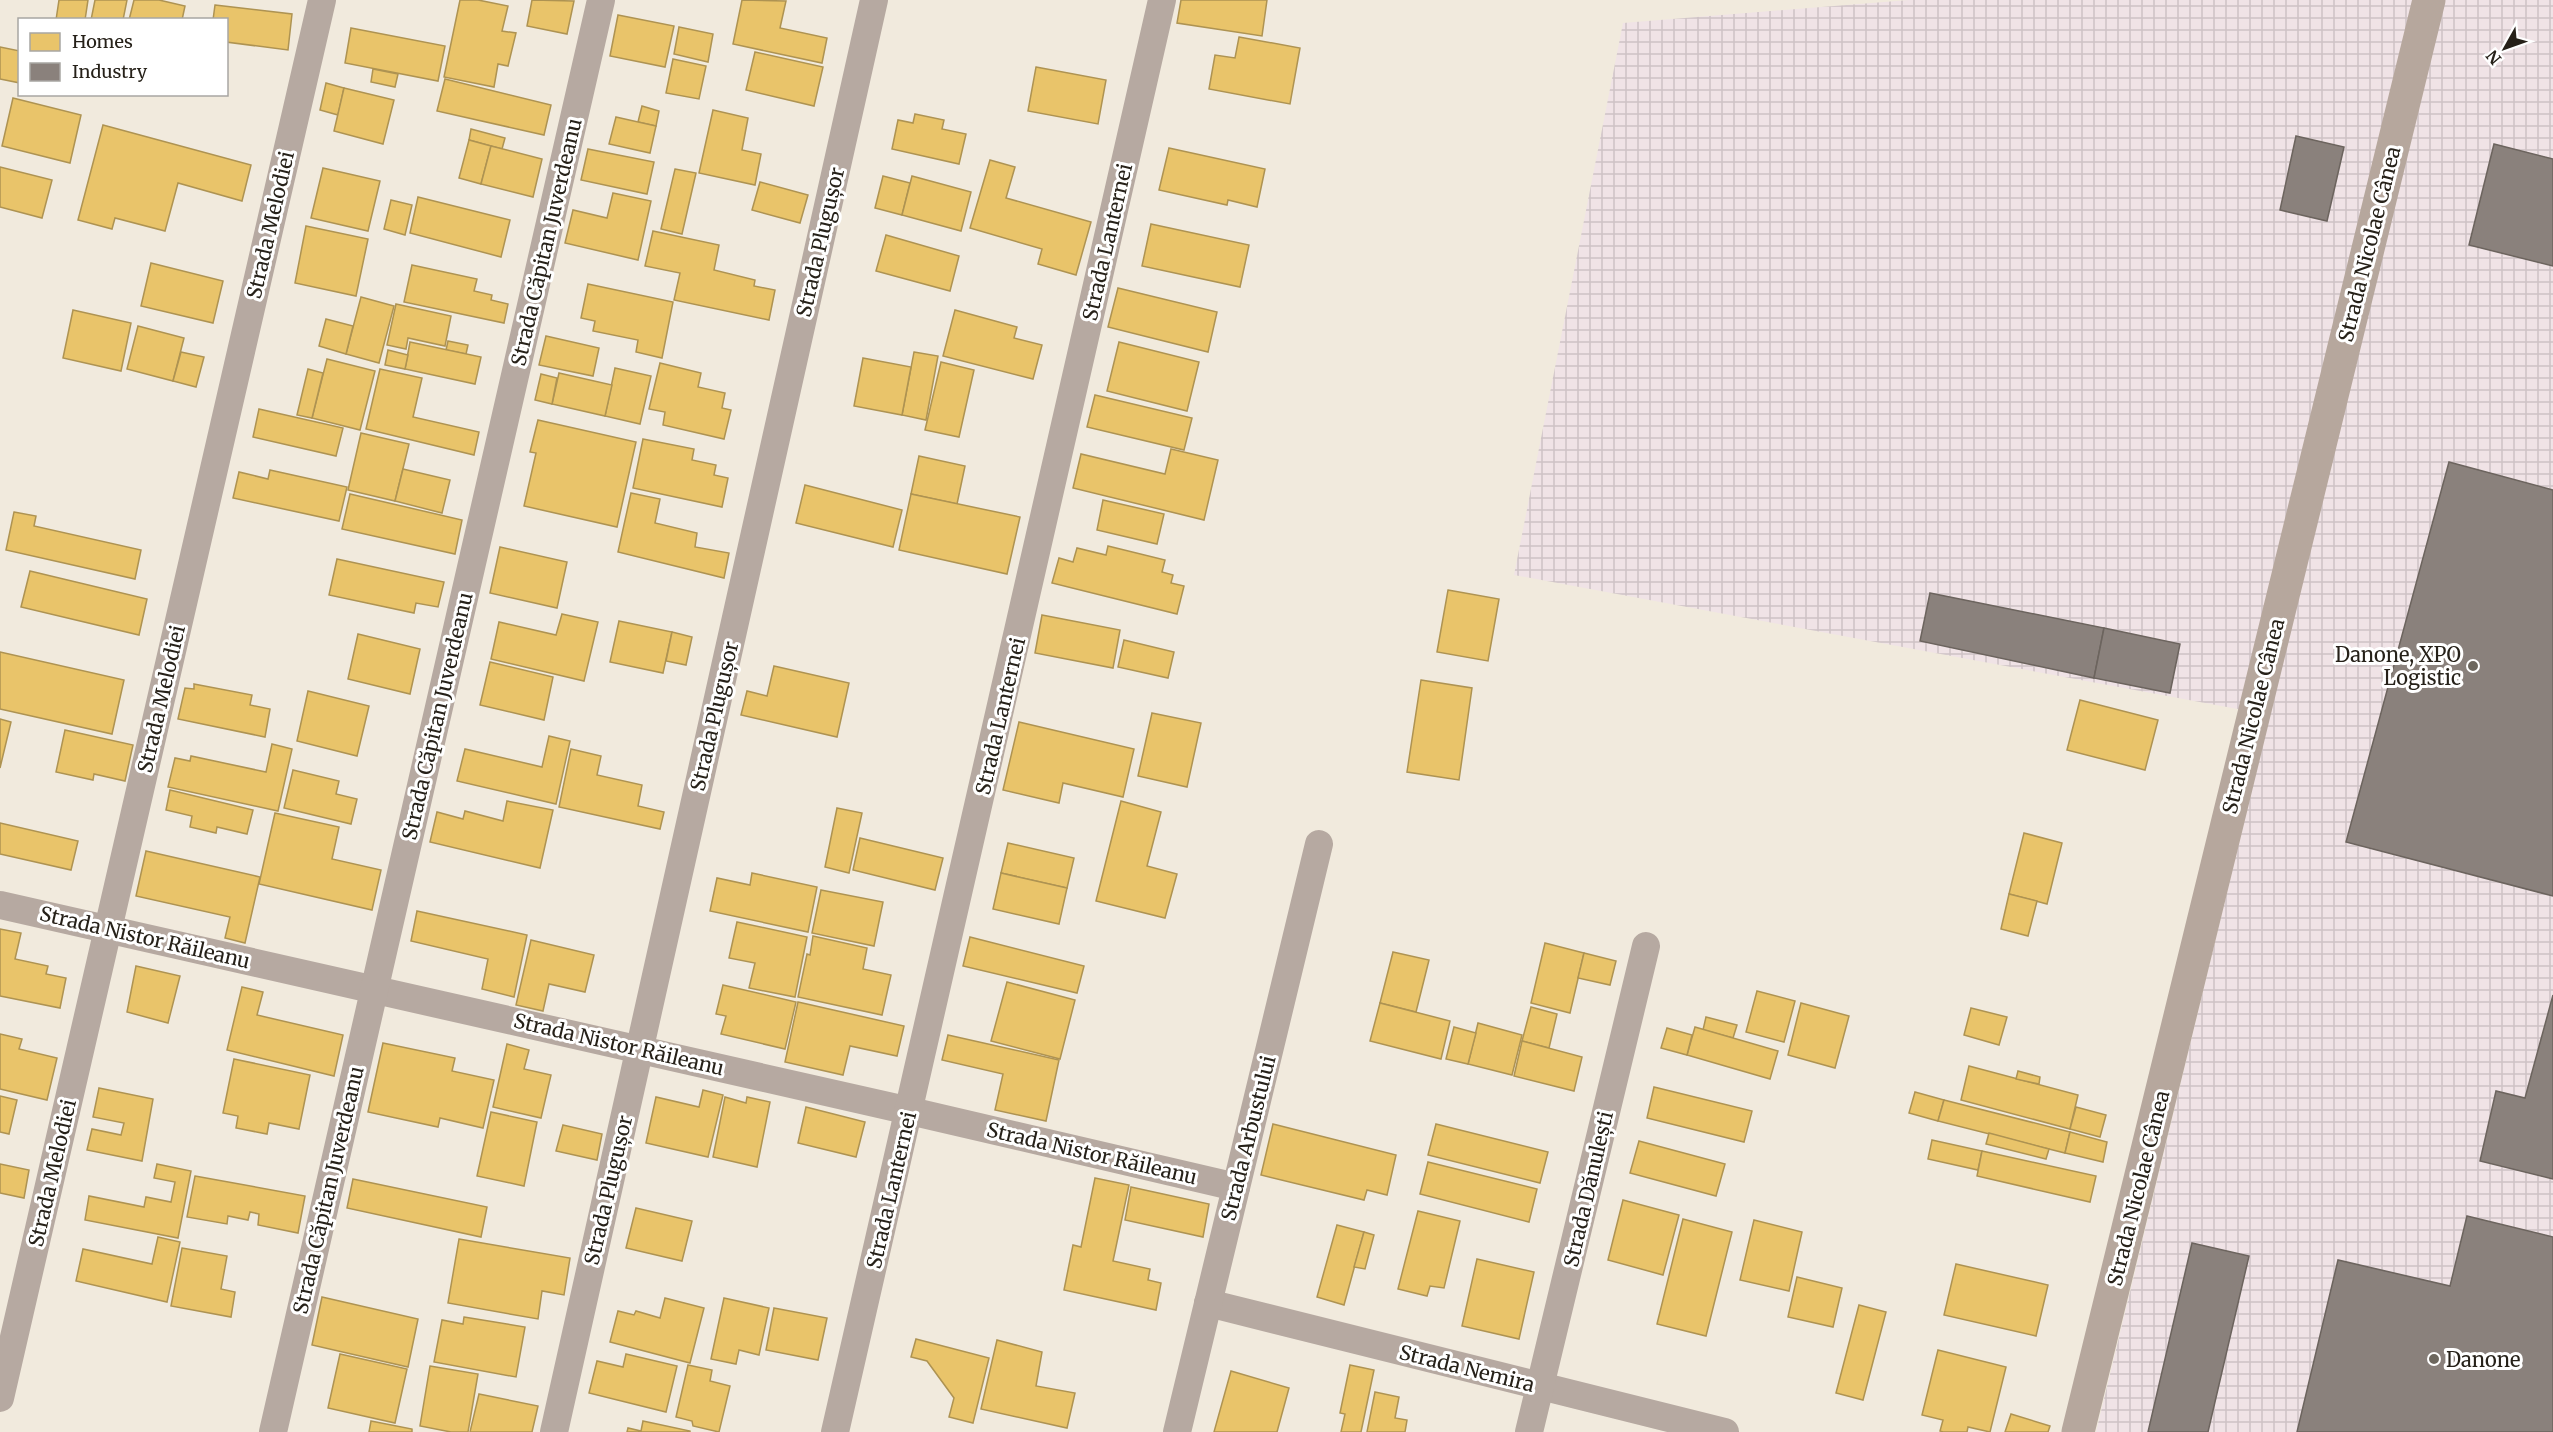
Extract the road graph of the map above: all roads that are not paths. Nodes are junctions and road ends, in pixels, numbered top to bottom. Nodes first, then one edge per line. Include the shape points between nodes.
1 (322, 0) edge
2 (602, 0) edge
3 (874, 0) edge
4 (1162, 0) edge
5 (2429, 0) edge
6 (1319, 844) dead end
7 (0, 905) edge
8 (108, 928) junction
9 (1646, 946) dead end
10 (375, 990) junction
11 (639, 1049) junction
12 (910, 1111) junction
13 (1236, 1187) junction
14 (1208, 1303) junction
15 (1540, 1387) junction
16 (0, 1398) edge
17 (273, 1432) edge
18 (554, 1432) edge
19 (835, 1432) edge
20 (1177, 1432) edge
21 (1529, 1432) edge
22 (1725, 1432) edge
23 (2078, 1432) edge

1 - 8 street, Strada Melodiei
2 - 10 street, Strada Căpitan Juverdeanu
3 - 11 street, Strada Plugușor
4 - 12 street, Strada Lanternei
5 - 23 street, Strada Nicolae Cânea
6 - 13 street, Strada Arbustului
7 - 8 street, Strada Nistor Răileanu
8 - 10 street, Strada Nistor Răileanu
8 - 16 street, Strada Melodiei
9 - 15 street, Strada Dănulești
10 - 11 street, Strada Nistor Răileanu
10 - 17 street, Strada Căpitan Juverdeanu
11 - 12 street, Strada Nistor Răileanu
11 - 18 street, Strada Plugușor
12 - 13 street, Strada Nistor Răileanu
12 - 19 street, Strada Lanternei
13 - 14 street, Strada Arbustului
14 - 15 street, Strada Nemira
14 - 20 street, Strada Arbustului
15 - 21 street, Strada Dănulești
15 - 22 street, Strada Nemira

